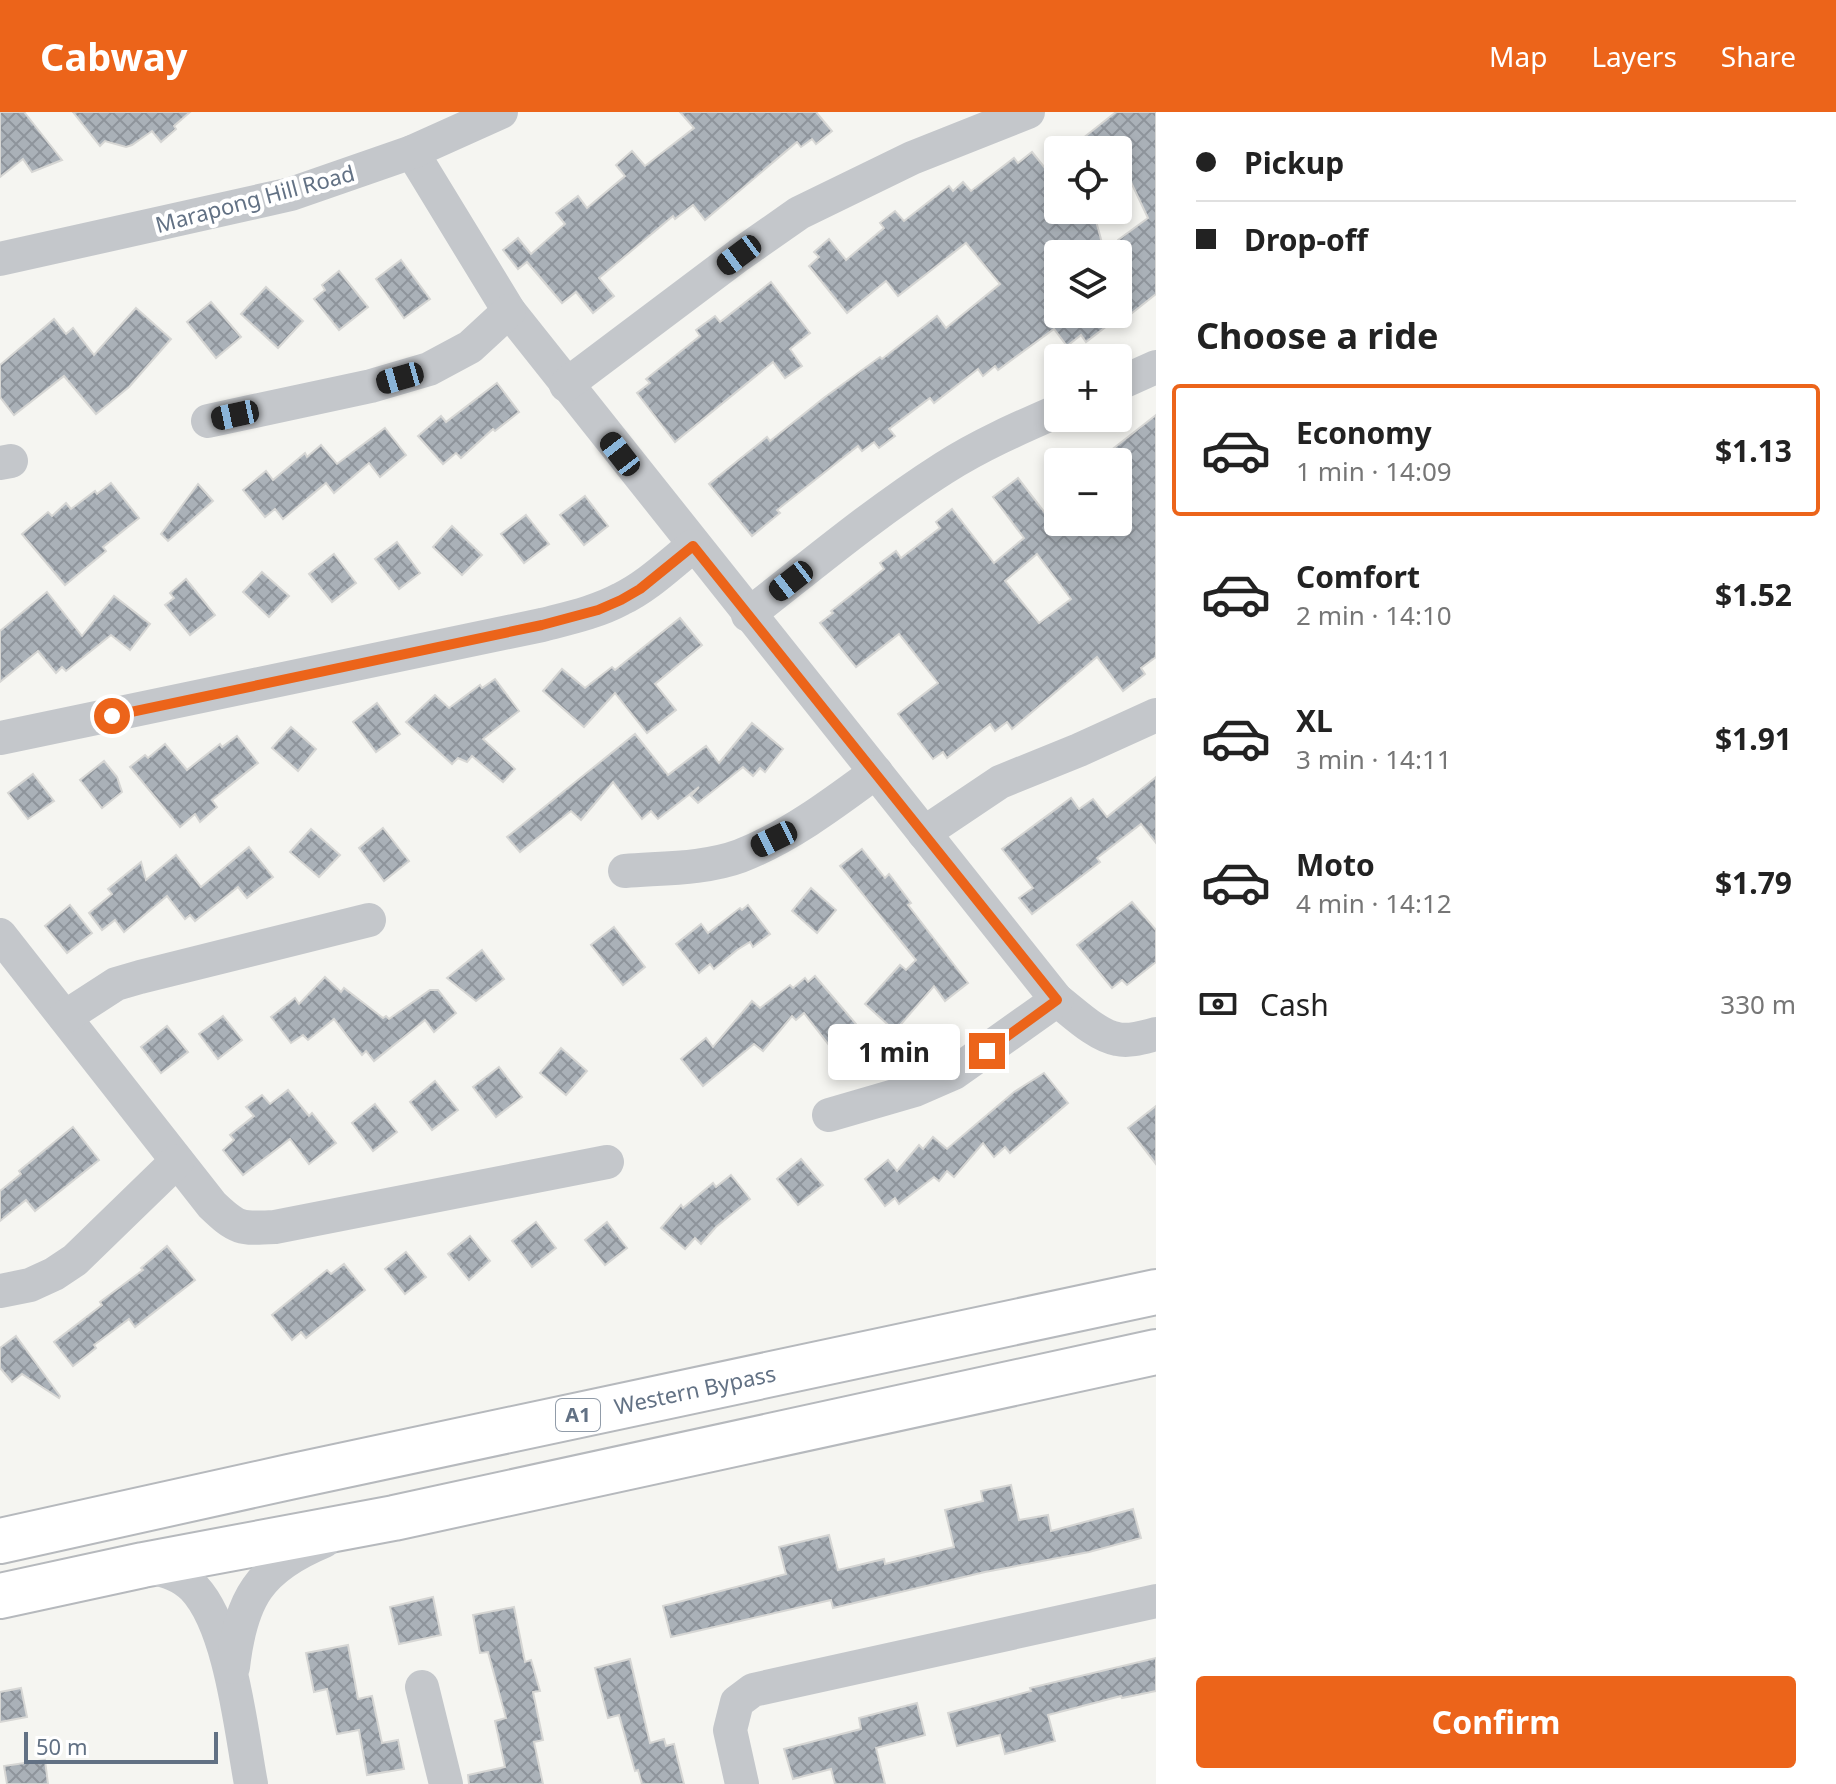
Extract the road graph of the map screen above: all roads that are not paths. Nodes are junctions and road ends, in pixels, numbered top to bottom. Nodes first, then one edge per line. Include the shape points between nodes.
1 (501, 112) edge
2 (1028, 112) edge
3 (412, 152) junction
4 (0, 259) edge
5 (509, 311) junction
6 (1156, 367) edge
7 (1132, 378) edge
8 (566, 385) junction
9 (1044, 417) edge
10 (208, 421) dead end
11 (693, 546) junction
12 (748, 615) junction
13 (1156, 715) edge
14 (0, 738) edge
15 (876, 772) junction
16 (924, 833) junction
17 (625, 871) dead end
18 (369, 920) dead end
19 (1, 939) edge
20 (1057, 1000) junction
21 (65, 1017) junction
22 (1156, 1034) edge
23 (829, 1115) dead end
24 (177, 1161) junction
25 (607, 1162) dead end
26 (0, 1291) edge
27 (1156, 1292) edge
28 (1156, 1352) edge
29 (394, 1518) junction
30 (0, 1541) edge
31 (143, 1565) junction
32 (0, 1596) edge
33 (1156, 1601) edge
34 (231, 1679) junction
35 (422, 1687) dead end
36 (251, 1784) edge
37 (446, 1784) edge
38 (742, 1784) edge

1 - 3 street, Marapong Hill Road
2 - 8 street via 912,158 799,213
3 - 4 street, Marapong Hill Road via 291,194
3 - 5 street
5 - 8 street
5 - 10 street via 470,347 429,369
6 - 7 street
8 - 11 street
9 - 12 street via 944,468
11 - 12 street
11 - 14 street via 640,589 598,610
12 - 15 street
13 - 16 street via 1000,782
15 - 16 street
15 - 17 street via 831,805 739,857
16 - 20 street
18 - 21 street via 116,984
19 - 21 street
20 - 22 street via 1117,1039
20 - 23 street via 954,1073
21 - 24 street
24 - 25 street via 212,1205 246,1229
24 - 26 street via 75,1260 30,1285
27 - 30 highway, Western Bypass / A1
28 - 29 highway
29 - 31 highway
29 - 34 street via 338,1535 278,1564 241,1619
31 - 32 highway
31 - 34 street via 173,1573 200,1596 211,1614
33 - 38 street via 753,1690 737,1702 730,1730
34 - 36 street
35 - 37 street

